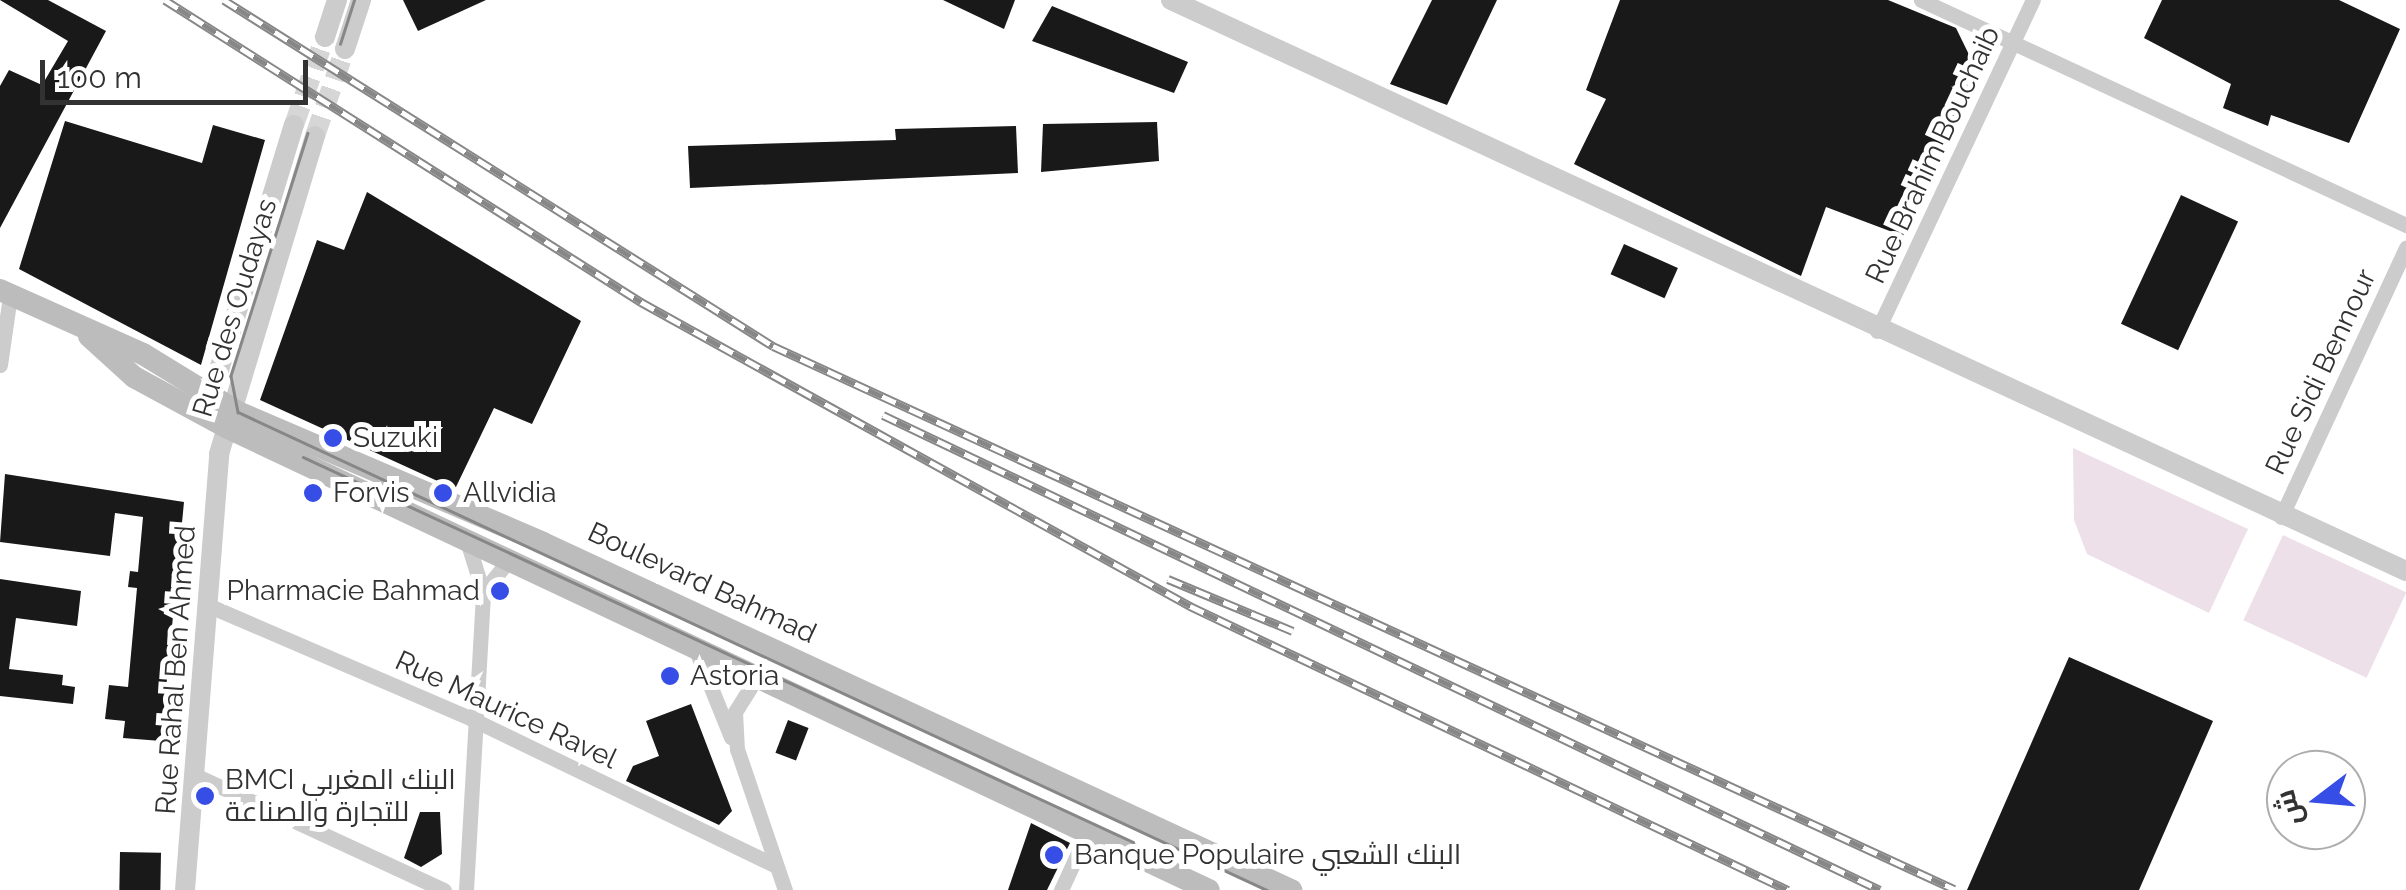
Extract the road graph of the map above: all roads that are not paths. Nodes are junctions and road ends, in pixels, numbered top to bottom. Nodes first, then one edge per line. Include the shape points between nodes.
1 (337, 0) edge
2 (1170, 0) edge
3 (1921, 0) edge
4 (2034, 0) edge
5 (364, 3) edge
6 (325, 36) tunnel mouth
7 (2014, 42) junction
8 (345, 49) tunnel mouth
9 (294, 125) tunnel mouth
10 (315, 136) tunnel mouth
11 (2406, 224) edge
12 (2406, 248) edge
13 (5, 293) edge
14 (1877, 331) junction
15 (89, 336) junction
16 (0, 365) edge
17 (210, 392) junction
18 (206, 416) junction
19 (230, 417) junction
20 (219, 454) junction
21 (2281, 517) junction
22 (468, 544) junction
23 (507, 562) junction
24 (2406, 572) edge
25 (482, 592) junction
26 (212, 606) junction
27 (697, 653) junction
28 (754, 680) junction
29 (472, 719) junction
30 (737, 749) junction
31 (198, 776) junction
32 (1088, 831) junction
33 (776, 866) junction
34 (185, 890) edge
35 (444, 890) edge
36 (466, 890) edge
37 (785, 890) edge
38 (1061, 890) edge
39 (1209, 890) edge
40 (1291, 890) edge

1 - 6 street
2 - 14 street
3 - 7 street
4 - 7 street, Rue Brahim Bouchaib
5 - 8 street
7 - 11 street
7 - 14 street, Rue Brahim Bouchaib
9 - 17 street, Rue des Oudayas
10 - 19 street, Rue des Oudayas
12 - 21 street, Rue Sidi Bennour
13 - 15 main road, Boulevard Bahmad
13 - 16 street
14 - 21 street
15 - 17 main road, Boulevard Bahmad via 108,337
15 - 18 main road, Boulevard Bahmad via 113,363
17 - 18 street, Rue des Oudayas
17 - 19 main road, Boulevard Bahmad
18 - 19 main road, Boulevard Bahmad
18 - 20 street, Rue des Oudayas
19 - 20 street, Rue des Oudayas
19 - 22 main road, Boulevard Bahmad
19 - 40 main road, Boulevard Bahmad
20 - 26 street, Rue Rahal Ben Ahmed
21 - 24 street
22 - 23 main road, Boulevard Bahmad
22 - 25 street
23 - 25 street
23 - 27 main road, Boulevard Bahmad
25 - 29 street
26 - 29 street, Rue Maurice Ravel
26 - 31 street, Rue Rahal Ben Ahmed
27 - 28 main road, Boulevard Bahmad
27 - 30 street
28 - 30 street via 735,712
28 - 32 main road, Boulevard Bahmad
29 - 33 street, Rue Maurice Ravel
29 - 36 street
30 - 33 street
31 - 34 street, Rue Rahal Ben Ahmed
31 - 35 street
32 - 38 street
32 - 39 main road, Boulevard Bahmad
33 - 37 street

